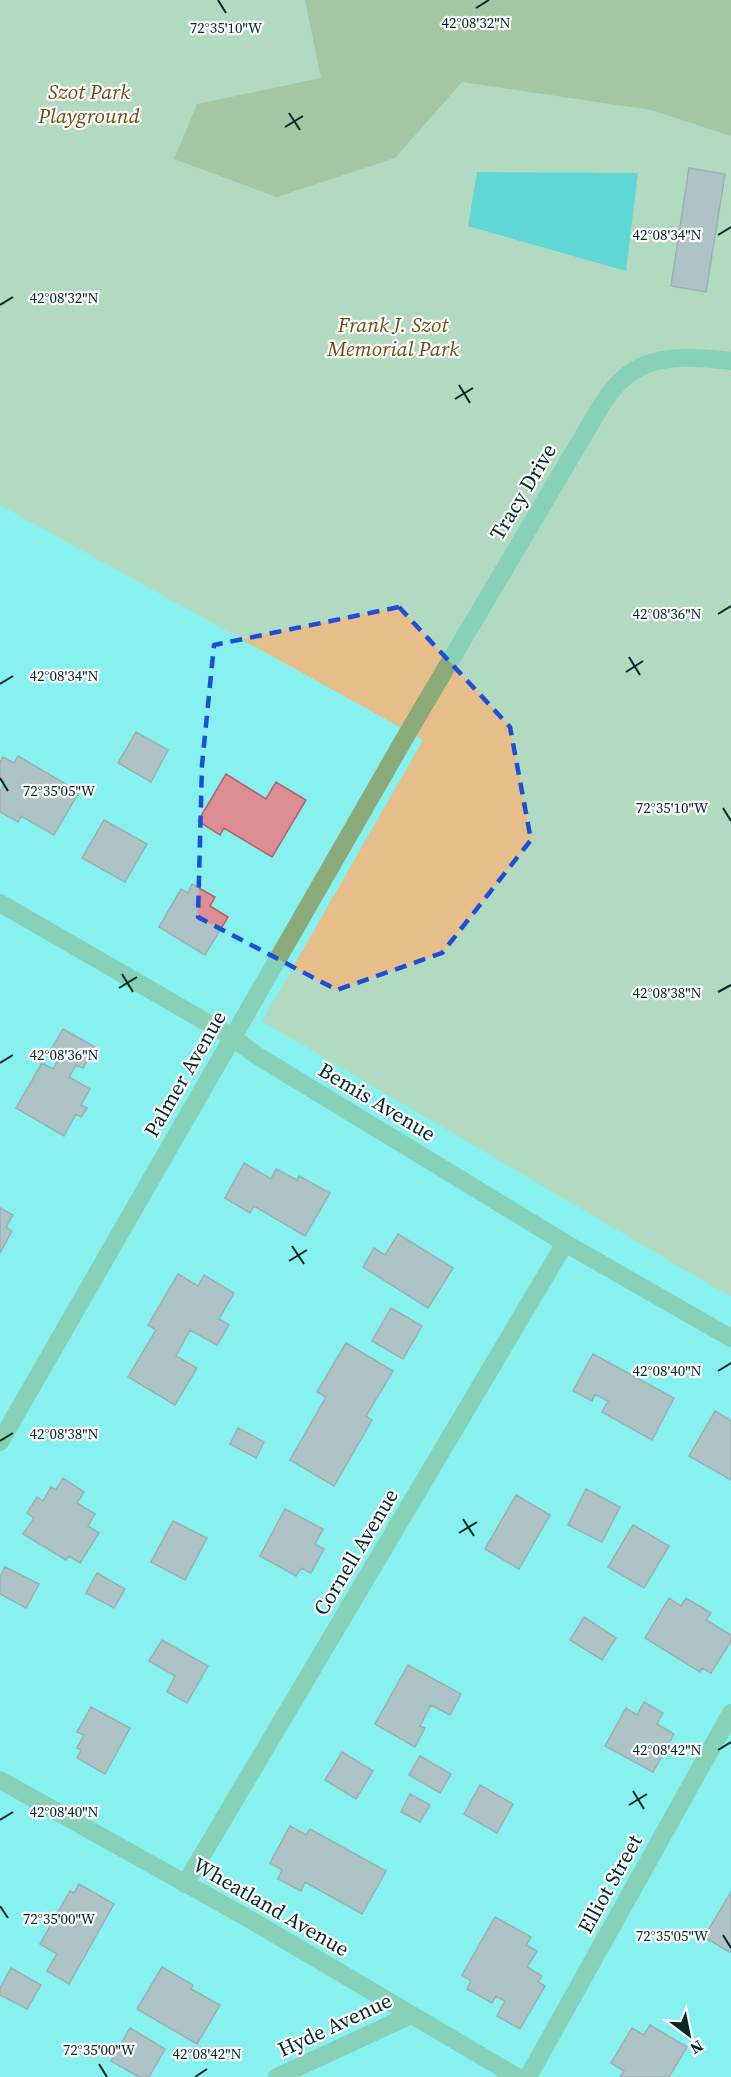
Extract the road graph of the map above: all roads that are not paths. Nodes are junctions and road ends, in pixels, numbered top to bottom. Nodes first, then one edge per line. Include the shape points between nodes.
1 (731, 361) edge
2 (410, 729) joint
3 (0, 903) edge
4 (232, 1038) junction
5 (565, 1243) junction
6 (731, 1338) edge
7 (0, 1442) edge
8 (731, 1713) edge
9 (0, 1780) edge
10 (186, 1884) junction
11 (411, 2014) junction
12 (277, 2077) edge
13 (517, 2077) edge
14 (528, 2077) edge

1 - 2 street, Tracy Drive via 660,360 627,375 616,385
2 - 4 street, Palmer Avenue
3 - 4 street, Bemis Avenue
4 - 5 street, Bemis Avenue
4 - 7 street, Palmer Avenue
5 - 6 street, Bemis Avenue
5 - 10 street, Cornell Avenue
8 - 14 street, Elliot Street
9 - 10 street, Wheatland Avenue
10 - 11 street, Wheatland Avenue
11 - 12 street, Hyde Avenue
11 - 13 street, Wheatland Avenue

